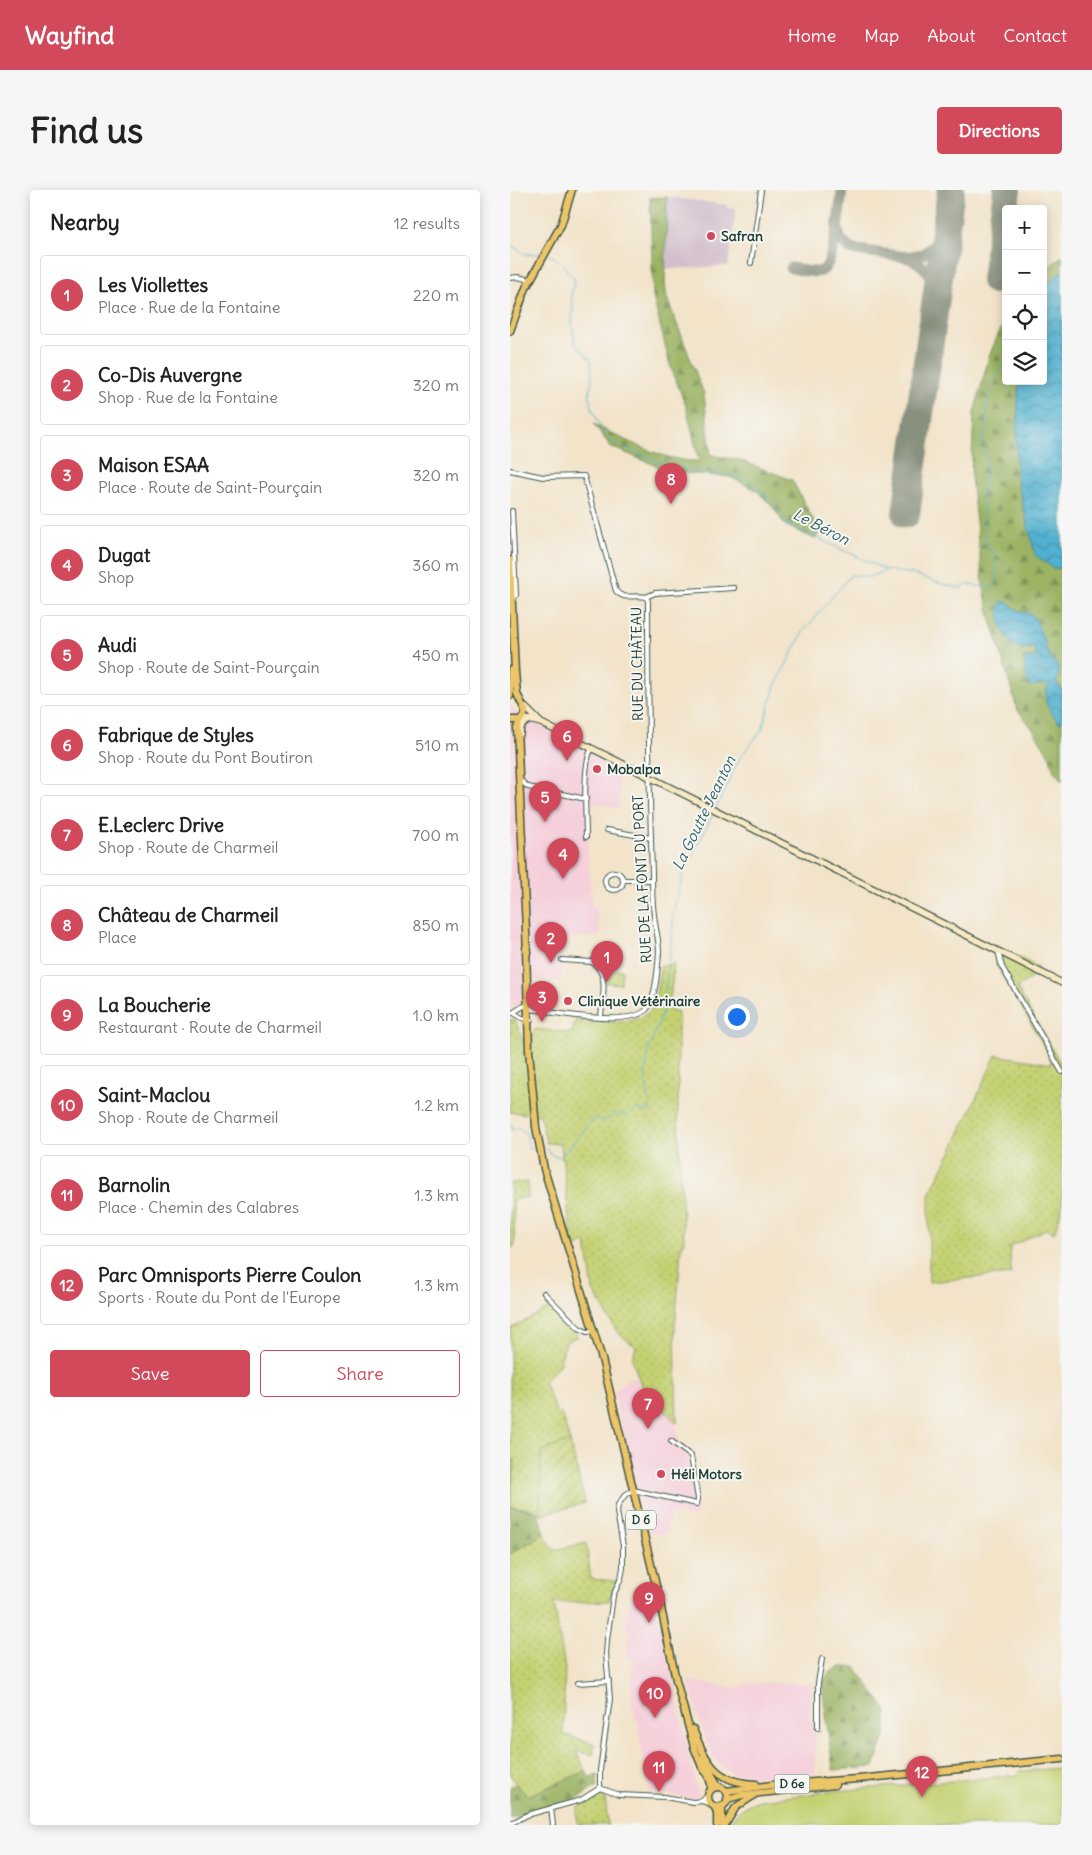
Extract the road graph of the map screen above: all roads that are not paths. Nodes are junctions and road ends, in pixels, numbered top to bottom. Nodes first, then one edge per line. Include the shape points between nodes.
1 (761, 190) edge
2 (573, 192) edge
3 (751, 263) dead end
4 (510, 278) edge
5 (530, 280) junction
6 (526, 288) junction
7 (510, 318) edge
8 (510, 331) edge
9 (510, 470) edge
10 (512, 511) dead end
11 (511, 560) edge
12 (734, 588) dead end
13 (646, 597) junction
14 (511, 599) edge
15 (510, 648) edge
16 (510, 698) edge
17 (520, 700) junction
18 (525, 707) junction
19 (521, 719) junction
20 (531, 720) junction
21 (510, 721) edge
22 (541, 723) junction
23 (592, 748) junction
24 (519, 770) junction
25 (649, 777) junction
26 (520, 780) junction
27 (528, 787) junction
28 (520, 792) junction
29 (586, 800) junction
30 (520, 816) junction
31 (607, 830) dead end
32 (586, 837) dead end
33 (651, 838) junction
34 (624, 880) junction
35 (652, 880) junction
36 (998, 951) junction
37 (610, 954) dead end
38 (562, 960) dead end
39 (592, 962) junction
40 (1062, 983) edge
41 (529, 1007) junction
42 (512, 1013) edge
43 (601, 1018) junction
44 (529, 1020) junction
45 (1062, 1072) edge
46 (544, 1293) dead end
47 (592, 1331) junction
48 (671, 1441) dead end
49 (633, 1490) junction
50 (669, 1642) junction
51 (822, 1659) dead end
52 (609, 1681) junction
53 (578, 1683) dead end
54 (818, 1728) dead end
55 (693, 1729) junction
56 (1062, 1761) edge
57 (772, 1785) junction
58 (719, 1787) junction
59 (600, 1788) junction
60 (794, 1789) junction
61 (726, 1791) junction
62 (709, 1792) junction
63 (727, 1799) junction
64 (702, 1801) junction
65 (716, 1805) junction
66 (551, 1808) junction
67 (510, 1824) edge
68 (553, 1825) edge
69 (717, 1825) edge
70 (723, 1825) edge

1 - 3 street
2 - 5 main road via 561,225
4 - 5 street
5 - 6 main road
6 - 7 main road
6 - 8 main road
9 - 13 street, RUE DU CHÂTEAU via 544,477 584,476 616,591 625,597
10 - 11 street
11 - 14 main road
12 - 13 street
13 - 25 street, RUE DU CHÂTEAU
14 - 17 main road
15 - 16 main road
16 - 17 main road
17 - 18 main road
18 - 19 main road
18 - 22 main road
19 - 20 main road
19 - 21 main road
19 - 24 main road, D 6 via 517,728
20 - 22 main road
20 - 24 main road via 520,729
21 - 30 main road, D 6
22 - 23 main road
23 - 25 main road
23 - 29 street via 587,768
24 - 26 main road, D 6
25 - 33 street, RUE DE LA FONT DU PORT
25 - 36 main road
26 - 27 street
26 - 28 main road, D 6
27 - 28 street
27 - 29 street
28 - 30 main road, D 6
29 - 32 street
30 - 41 main road, D 6
31 - 33 street
33 - 35 street, RUE DE LA FONT DU PORT
34 - 34 street via 620,873 611,872 605,877 605,882 613,890 621,887
34 - 35 street
35 - 43 street, RUE DE LA FONT DU PORT via 659,949 650,1004 638,1015
36 - 40 main road
36 - 45 street via 1002,967
37 - 39 street
38 - 39 street
39 - 43 street via 601,970 603,980
41 - 42 street via 517,1008
41 - 43 street, RUE DE LA FONT DU PORT
41 - 44 main road, D 6
42 - 44 street
44 - 47 main road, D 6 via 533,1100 544,1169
46 - 47 street via 571,1322 583,1330
47 - 49 main road, D 6
48 - 49 street via 691,1456 697,1504
49 - 50 main road, D 6
49 - 52 street via 624,1495 617,1512 623,1568 613,1596 606,1645
50 - 55 main road, D 6
50 - 62 main road, D 6 via 694,1747 711,1784
51 - 54 street via 818,1682
52 - 53 street
52 - 59 street via 610,1699
55 - 57 main road via 708,1762 725,1778 743,1784
55 - 58 main road, D 6 via 699,1753
56 - 57 main road, D 6e
56 - 60 main road, D 6e
57 - 61 main road, D 6e
58 - 61 main road
58 - 62 main road
59 - 64 street via 619,1795
59 - 66 street via 580,1800
60 - 63 main road, D 6e
60 - 70 main road via 746,1799 732,1811
61 - 63 main road
62 - 64 street
62 - 65 main road
63 - 65 main road
64 - 65 street
65 - 69 main road
65 - 70 main road
66 - 67 street
66 - 68 street

